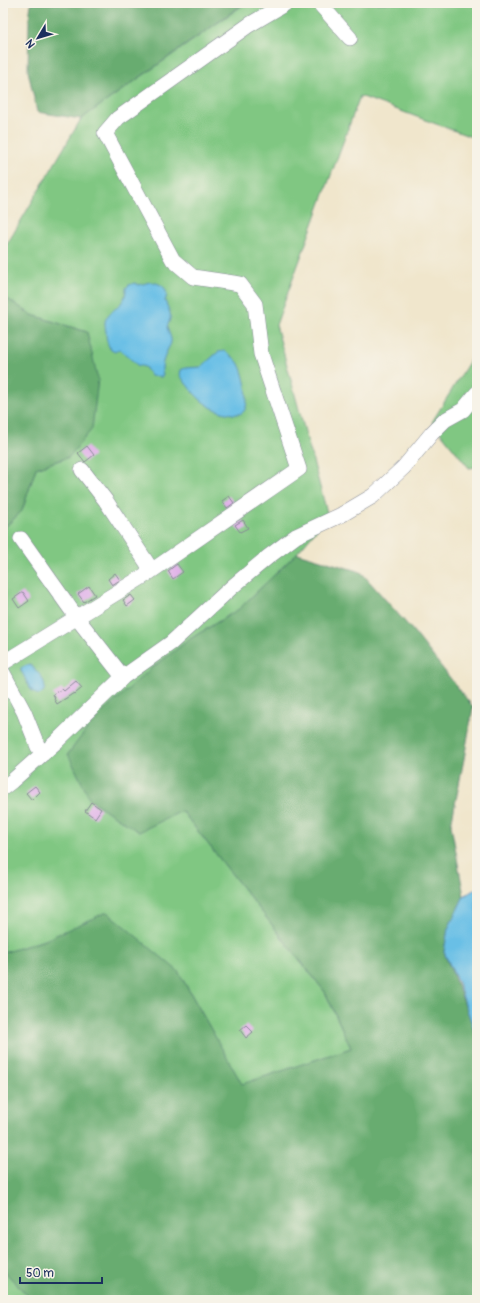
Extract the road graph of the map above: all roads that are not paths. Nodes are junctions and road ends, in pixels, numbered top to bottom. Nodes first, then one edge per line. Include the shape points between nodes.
1 (286, 3) edge
2 (319, 3) edge
3 (350, 38) dead end
4 (477, 393) edge
5 (82, 470) dead end
6 (21, 539) dead end
7 (146, 574) junction
8 (77, 618) junction
9 (3, 663) edge
10 (3, 673) edge
11 (123, 677) junction
12 (43, 754) junction
13 (3, 788) edge

1 - 7 lane via 118,118 105,133 174,260 192,277 240,284 255,304 261,354 299,469
2 - 3 lane
4 - 11 lane via 462,410 445,420 404,467 373,496 284,544 171,643
5 - 7 lane via 149,566
6 - 8 lane
7 - 8 lane
8 - 9 lane
8 - 11 lane
10 - 12 lane
11 - 12 lane
12 - 13 lane

